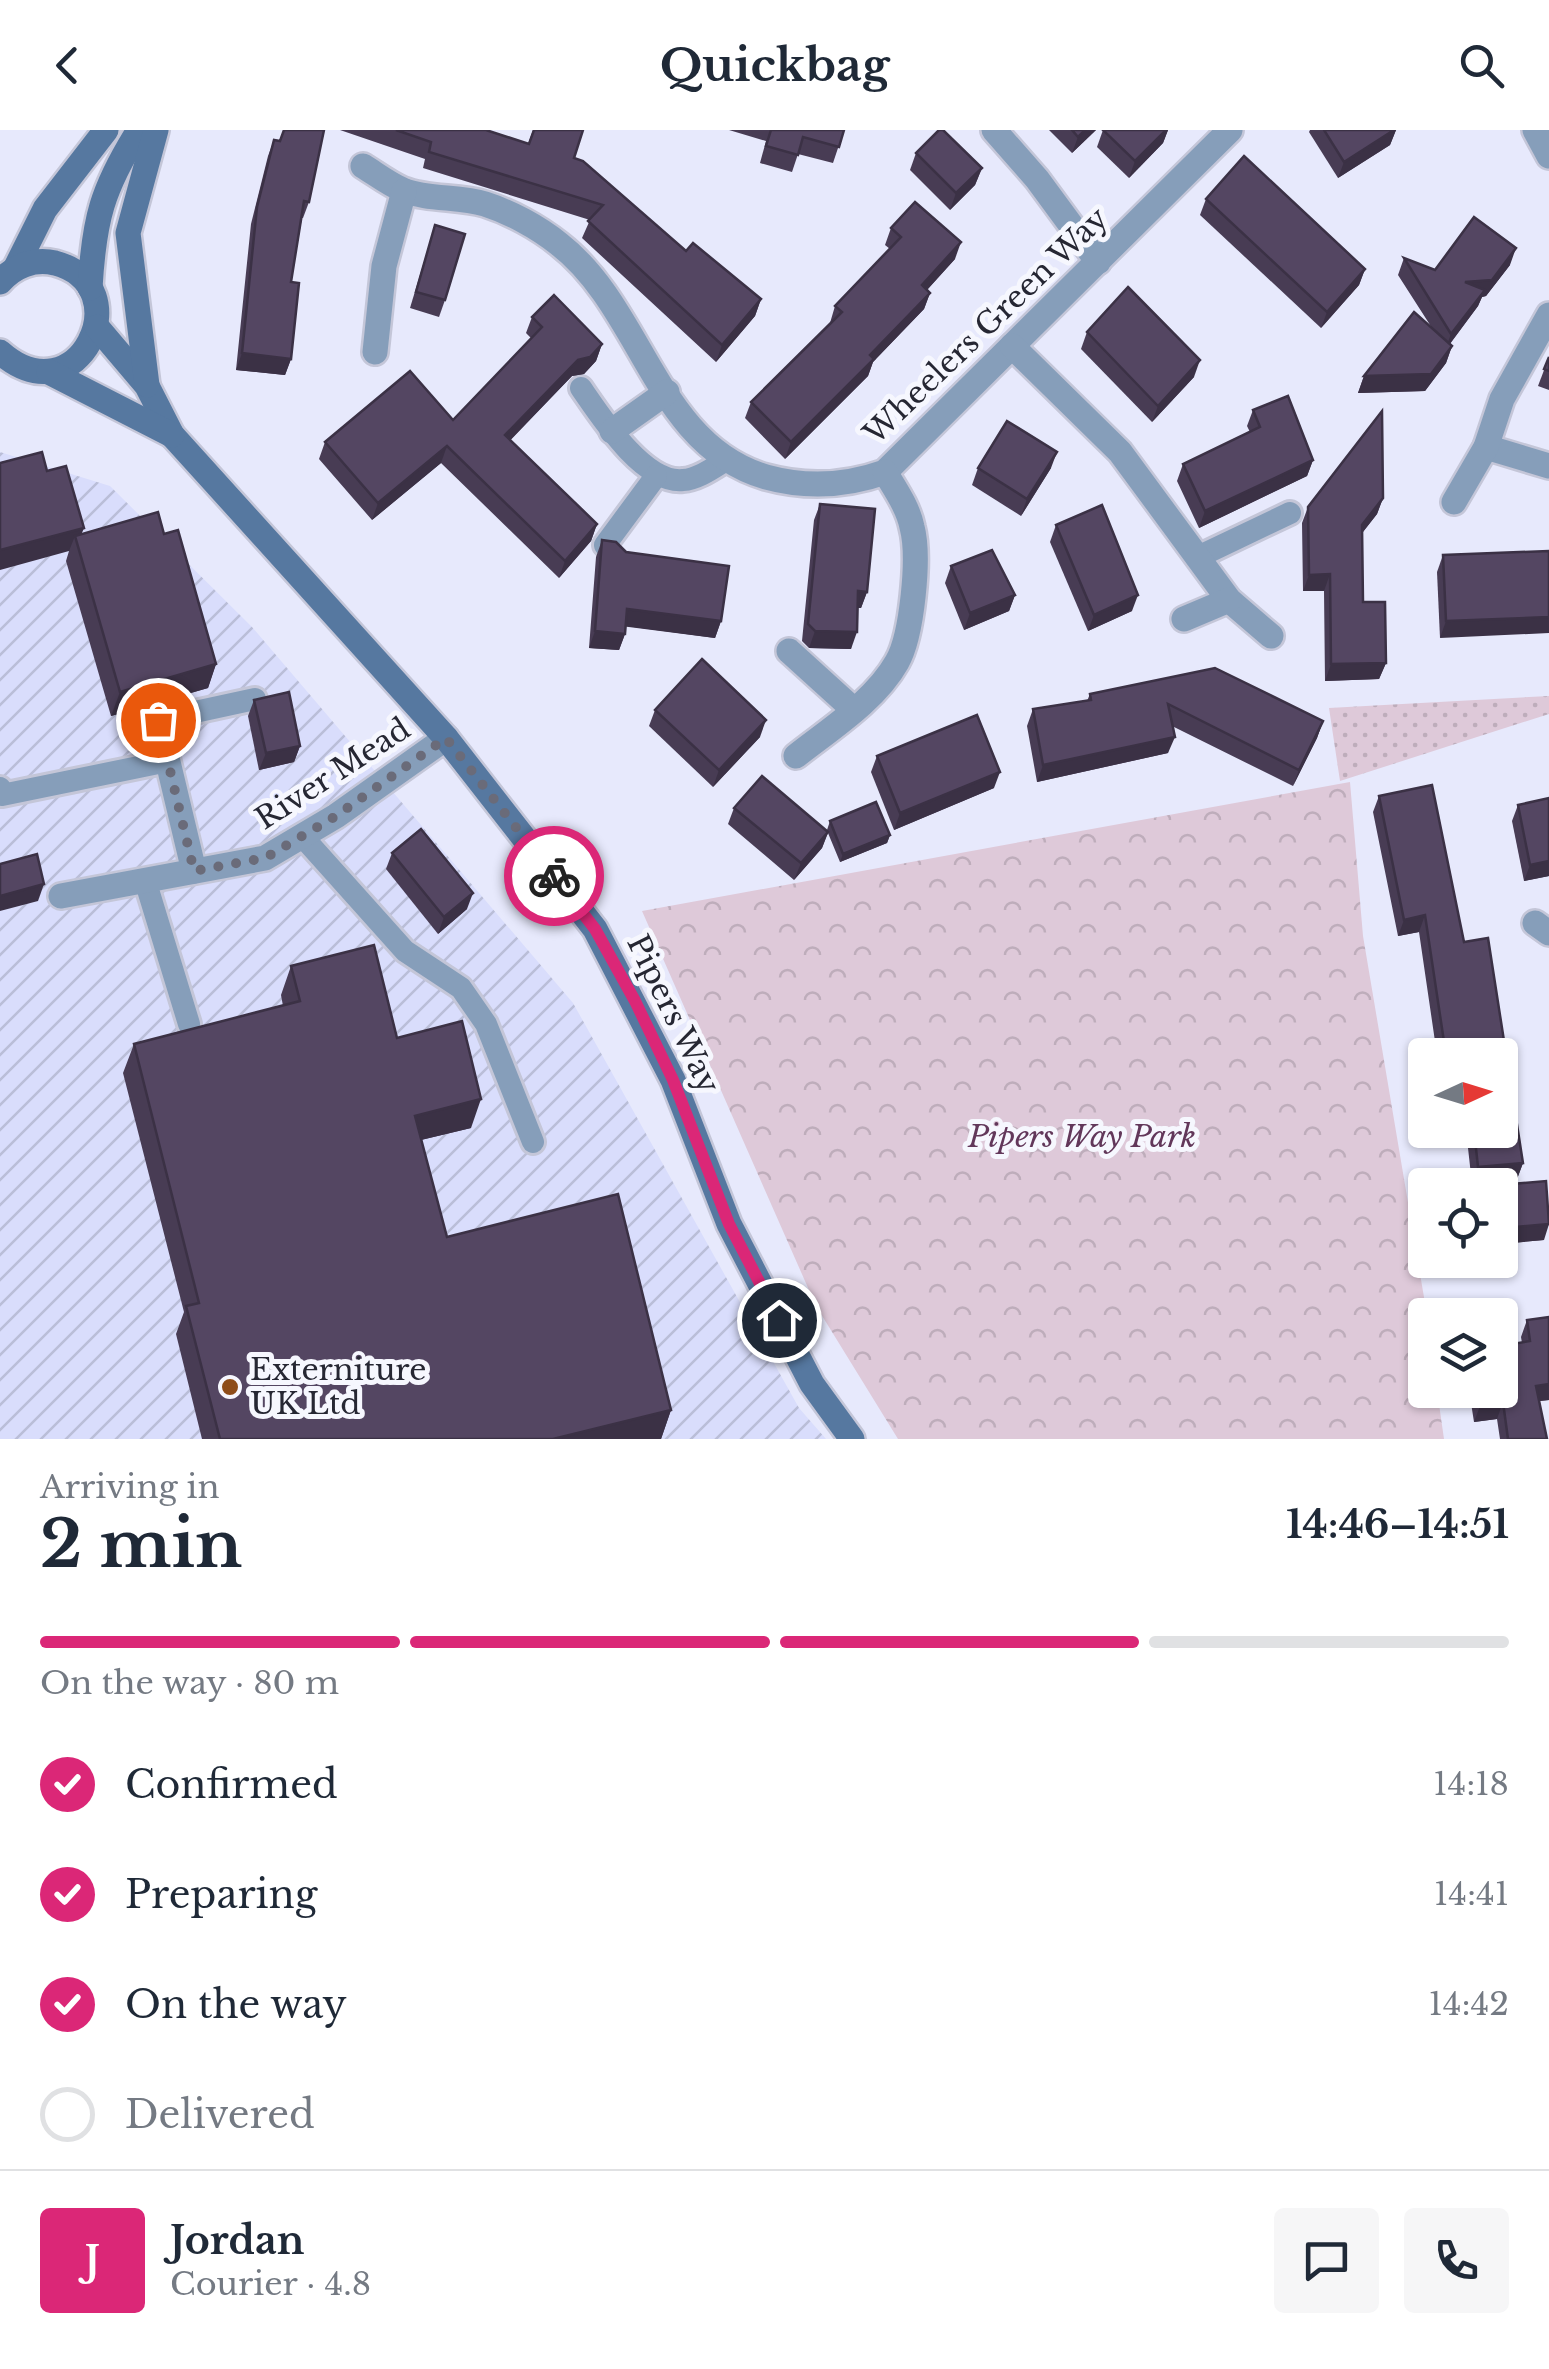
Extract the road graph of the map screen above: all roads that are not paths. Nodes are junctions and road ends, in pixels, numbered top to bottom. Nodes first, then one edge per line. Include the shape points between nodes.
1 (106, 130) edge
2 (138, 130) edge
3 (156, 130) edge
4 (994, 130) edge
5 (1230, 130) edge
6 (1536, 130) edge
7 (1549, 156) edge
8 (363, 166) dead end
9 (404, 191) junction
10 (1098, 262) junction
11 (5, 273) edge
12 (90, 288) junction
13 (1549, 315) edge
14 (97, 327) junction
15 (1012, 346) junction
16 (0, 352) edge
17 (375, 352) dead end
18 (11, 371) edge
19 (49, 372) junction
20 (147, 386) junction
21 (581, 388) dead end
22 (667, 392) junction
23 (612, 431) junction
24 (172, 435) junction
25 (1486, 447) junction
26 (726, 460) junction
27 (1549, 466) edge
28 (885, 472) junction
29 (656, 476) junction
30 (1454, 502) dead end
31 (1290, 513) dead end
32 (605, 545) edge
33 (1200, 556) junction
34 (1229, 600) junction
35 (1184, 619) dead end
36 (1271, 636) dead end
37 (788, 651) dead end
38 (254, 699) edge
39 (854, 710) junction
40 (158, 720) joint
41 (446, 738) junction
42 (796, 756) dead end
43 (168, 761) junction
44 (0, 788) edge
45 (302, 836) junction
46 (194, 871) junction
47 (146, 880) junction
48 (62, 896) dead end
49 (189, 1024) dead end
50 (533, 1142) dead end
51 (852, 1439) edge

1 - 11 street
2 - 12 street via 113,172 94,225
3 - 20 street via 128,233
4 - 10 street
5 - 10 street, Wheelers Green Way
6 - 7 street
8 - 9 street, Wheelers Green Way
9 - 17 street via 384,266
9 - 22 street, Wheelers Green Way via 485,204 560,245 630,327
10 - 15 street, Wheelers Green Way
11 - 12 street via 48,261
12 - 14 street
13 - 25 street via 1502,400
14 - 19 street via 80,357
14 - 20 street, Pipers Way
15 - 28 street, Wheelers Green Way
15 - 33 street via 1120,452
16 - 18 street
18 - 19 street, Pipers Way
19 - 24 street, Pipers Way
20 - 24 street, Pipers Way
21 - 23 lane
22 - 23 street
22 - 26 street, Wheelers Green Way via 686,426
23 - 29 lane
24 - 41 street, Pipers Way
25 - 27 street
25 - 30 street
26 - 28 street, Wheelers Green Way via 798,484 844,483
26 - 29 lane via 681,481
28 - 39 street via 912,526 906,636 898,660
29 - 32 lane
31 - 33 lane
33 - 34 street
34 - 35 street
34 - 36 street
37 - 39 street
38 - 40 lane
39 - 42 street
40 - 43 street
41 - 45 street, River Mead
41 - 51 street, Pipers Way via 595,929 673,1080 729,1224 812,1384
43 - 44 lane via 2,795
43 - 46 street
45 - 46 street, River Mead via 265,858
45 - 50 lane via 405,951 461,988 486,1024
46 - 47 street, River Mead
47 - 48 street, River Mead
47 - 49 lane

